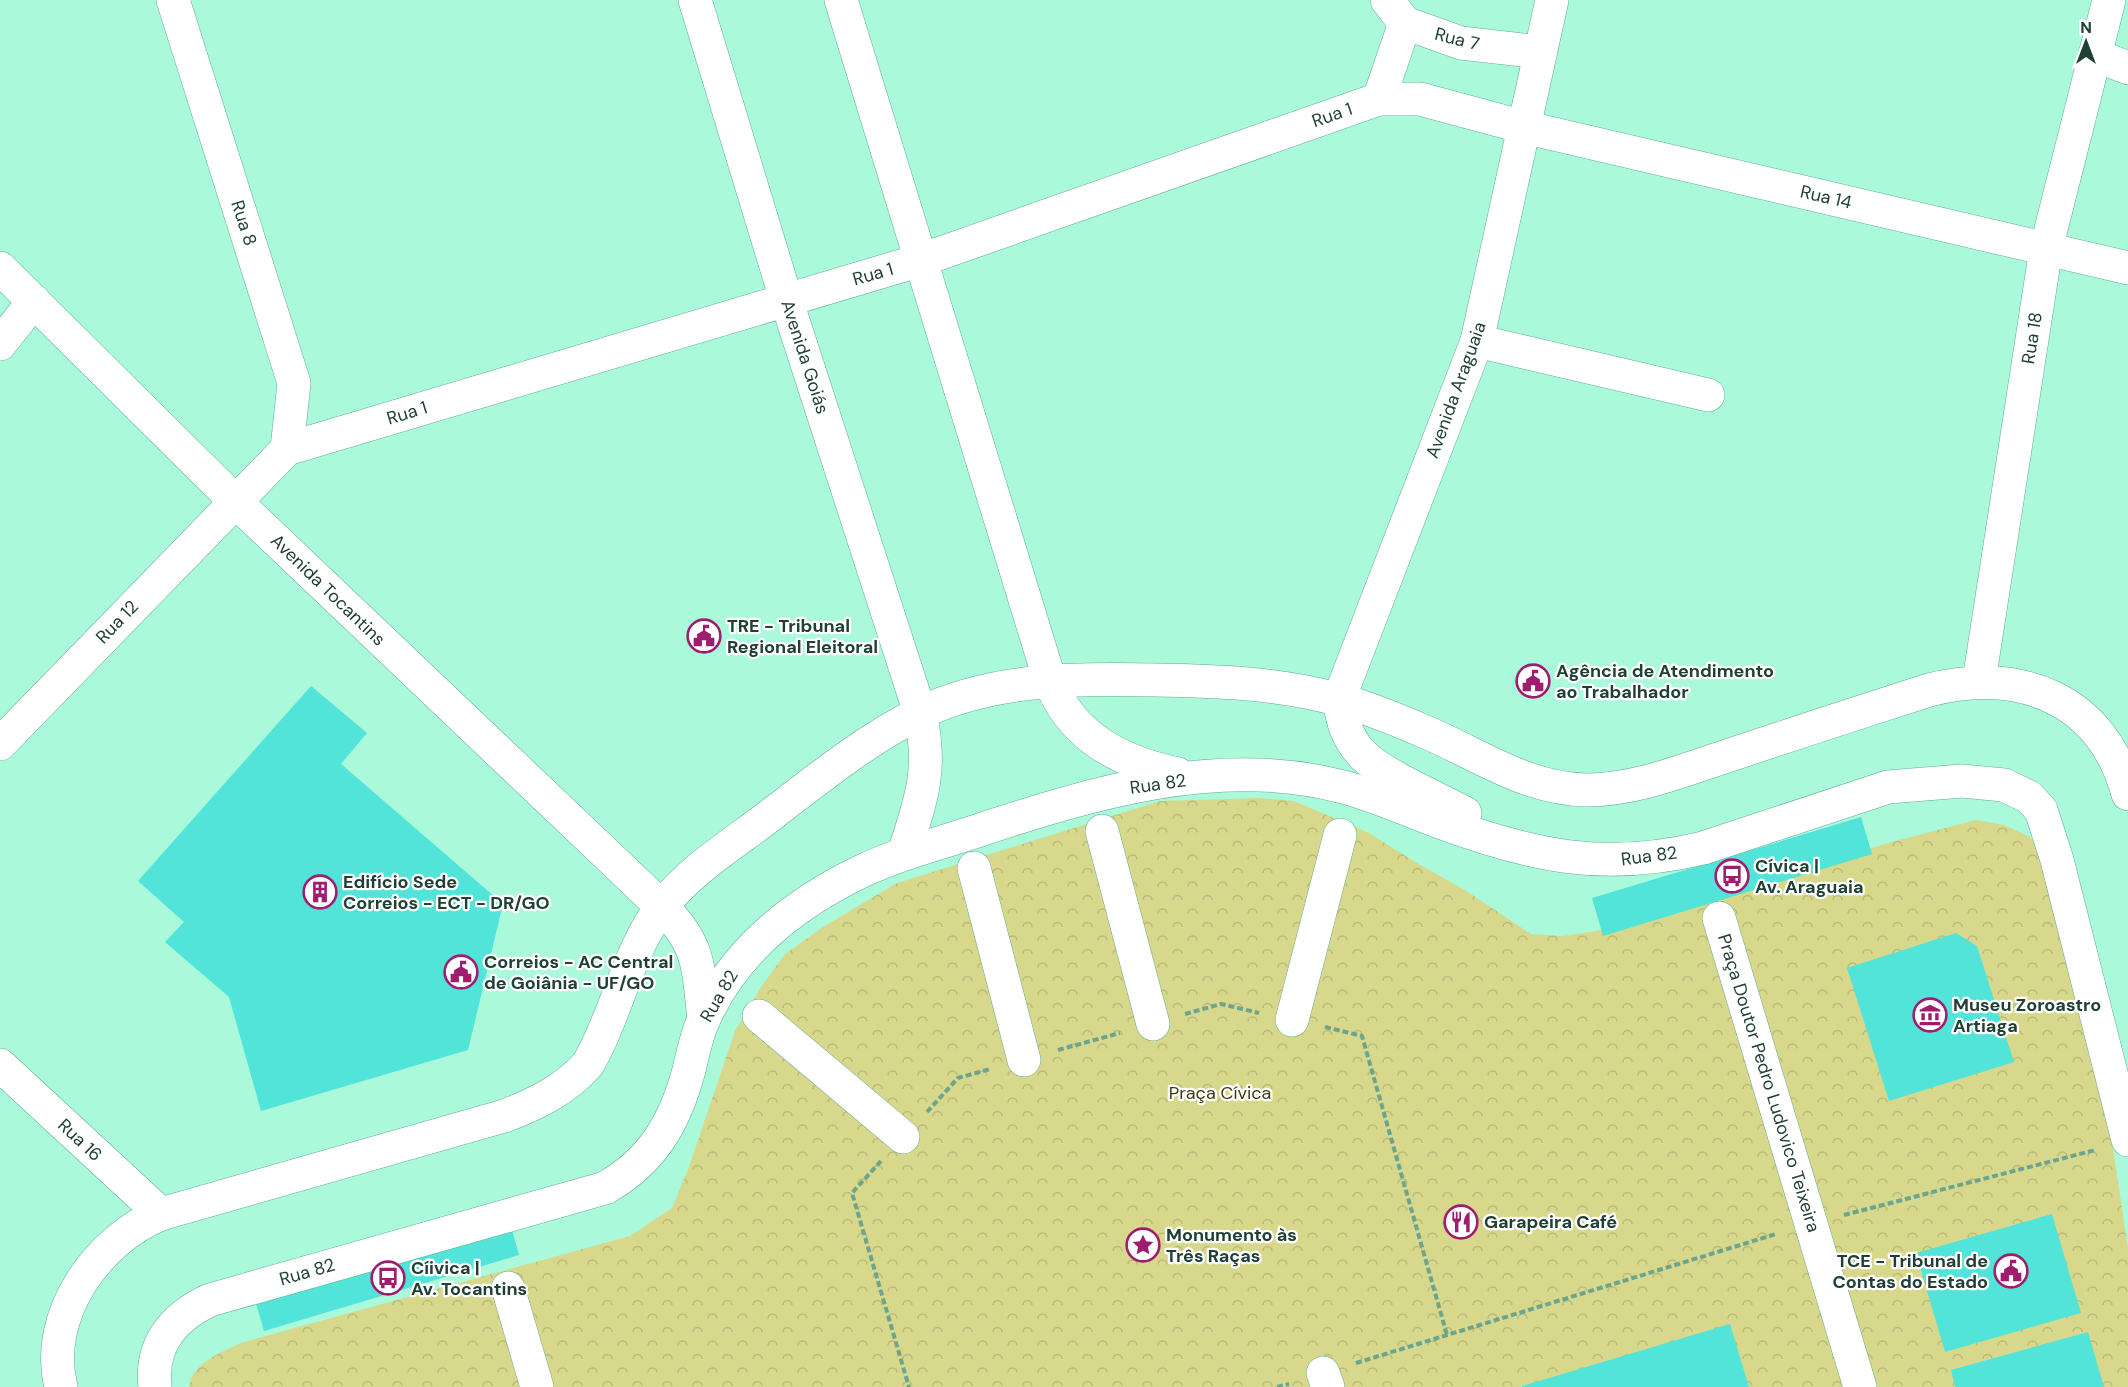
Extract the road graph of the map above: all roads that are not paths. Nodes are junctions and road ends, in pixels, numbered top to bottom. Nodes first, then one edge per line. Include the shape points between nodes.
1 (173, 0) edge
2 (695, 0) edge
3 (841, 0) edge
4 (1552, 0) edge
5 (2109, 0) edge
6 (1396, 12) edge
7 (1540, 52) junction
8 (2096, 55) junction
9 (2128, 68) edge
10 (1379, 99) junction
11 (1524, 127) junction
12 (2046, 249) junction
13 (921, 260) junction
14 (0, 268) edge
15 (2128, 268) edge
16 (786, 299) junction
17 (34, 301) junction
18 (1477, 341) junction
19 (0, 344) edge
20 (1708, 395) dead end
21 (287, 448) junction
22 (235, 501) junction
23 (1050, 681) junction
24 (1979, 681) junction
25 (1339, 699) junction
26 (920, 713) junction
27 (0, 744) edge
28 (1200, 778) junction
29 (2128, 794) edge
30 (1102, 831) dead end
31 (1340, 835) dead end
32 (904, 853) junction
33 (1556, 856) junction
34 (974, 868) dead end
35 (662, 907) junction
36 (1719, 918) dead end
37 (759, 1016) dead end
38 (704, 1019) junction
39 (1292, 1020) road end
40 (1153, 1024) road end
41 (1024, 1060) road end
42 (0, 1065) edge
43 (2120, 1081) edge
44 (903, 1137) road end
45 (2117, 1144) edge
46 (161, 1214) junction
47 (508, 1288) dead end
48 (61, 1387) edge
49 (155, 1387) edge
50 (537, 1387) edge
51 (1860, 1387) edge

1 - 21 main road, Rua 8 via 294,383
2 - 16 main road, Avenida Goiás
3 - 13 main road
4 - 7 main road, Avenida Araguaia
5 - 8 main road, Rua 18
6 - 7 main road, Rua 7 via 1461,43
6 - 10 main road
7 - 11 main road, Avenida Araguaia
8 - 9 main road
8 - 12 main road, Rua 18
10 - 11 main road, Rua 1 via 1420,99
10 - 13 main road, Rua 1
11 - 12 main road, Rua 14
11 - 18 main road, Avenida Araguaia
12 - 15 main road, Rua 14
12 - 24 main road, Rua 18
13 - 16 main road, Rua 1
13 - 23 main road
14 - 17 main road, Avenida Tocantins
16 - 21 main road, Rua 1
16 - 26 main road, Avenida Goiás
17 - 19 main road
17 - 22 main road, Avenida Tocantins
18 - 20 main road
18 - 25 main road, Avenida Araguaia
21 - 22 main road, Rua 1
22 - 27 main road, Rua 12
22 - 35 main road, Avenida Tocantins
23 - 25 main road via 1214,681
23 - 26 main road via 975,694
23 - 28 main road via 1068,716 1098,744 1146,767
24 - 25 main road via 1929,690 1659,778 1586,790 1517,776 1429,733
24 - 29 main road via 2028,688 2077,712 2107,742
25 - 33 main road via 1343,722 1352,740 1381,768
26 - 32 main road via 927,766 922,799
26 - 35 main road via 886,732 717,855
28 - 32 main road, Rua 82 via 1116,790
28 - 33 main road, Rua 82 via 1285,776 1340,786 1492,841
30 - 40 main road
31 - 39 main road
32 - 38 main road, Rua 82 via 859,873 767,932 723,983
33 - 43 main road, Rua 82 via 1643,860 1703,848 1888,787 1962,781 2004,785 2029,797 2041,810
34 - 41 main road
35 - 38 main road, Avenida Tocantins via 693,946
35 - 46 main road via 631,960 588,1064 546,1098 504,1116
36 - 51 main road, Praça Doutor Pedro Ludovico Teixeira
37 - 44 main road
38 - 49 main road, Rua 82 via 671,1123 646,1157 619,1180 594,1191 210,1300 185,1314 165,1336 155,1356
42 - 46 main road, Rua 16
43 - 45 main road, Rua 82
46 - 48 main road via 118,1238 81,1283 65,1320 58,1350
47 - 50 main road

